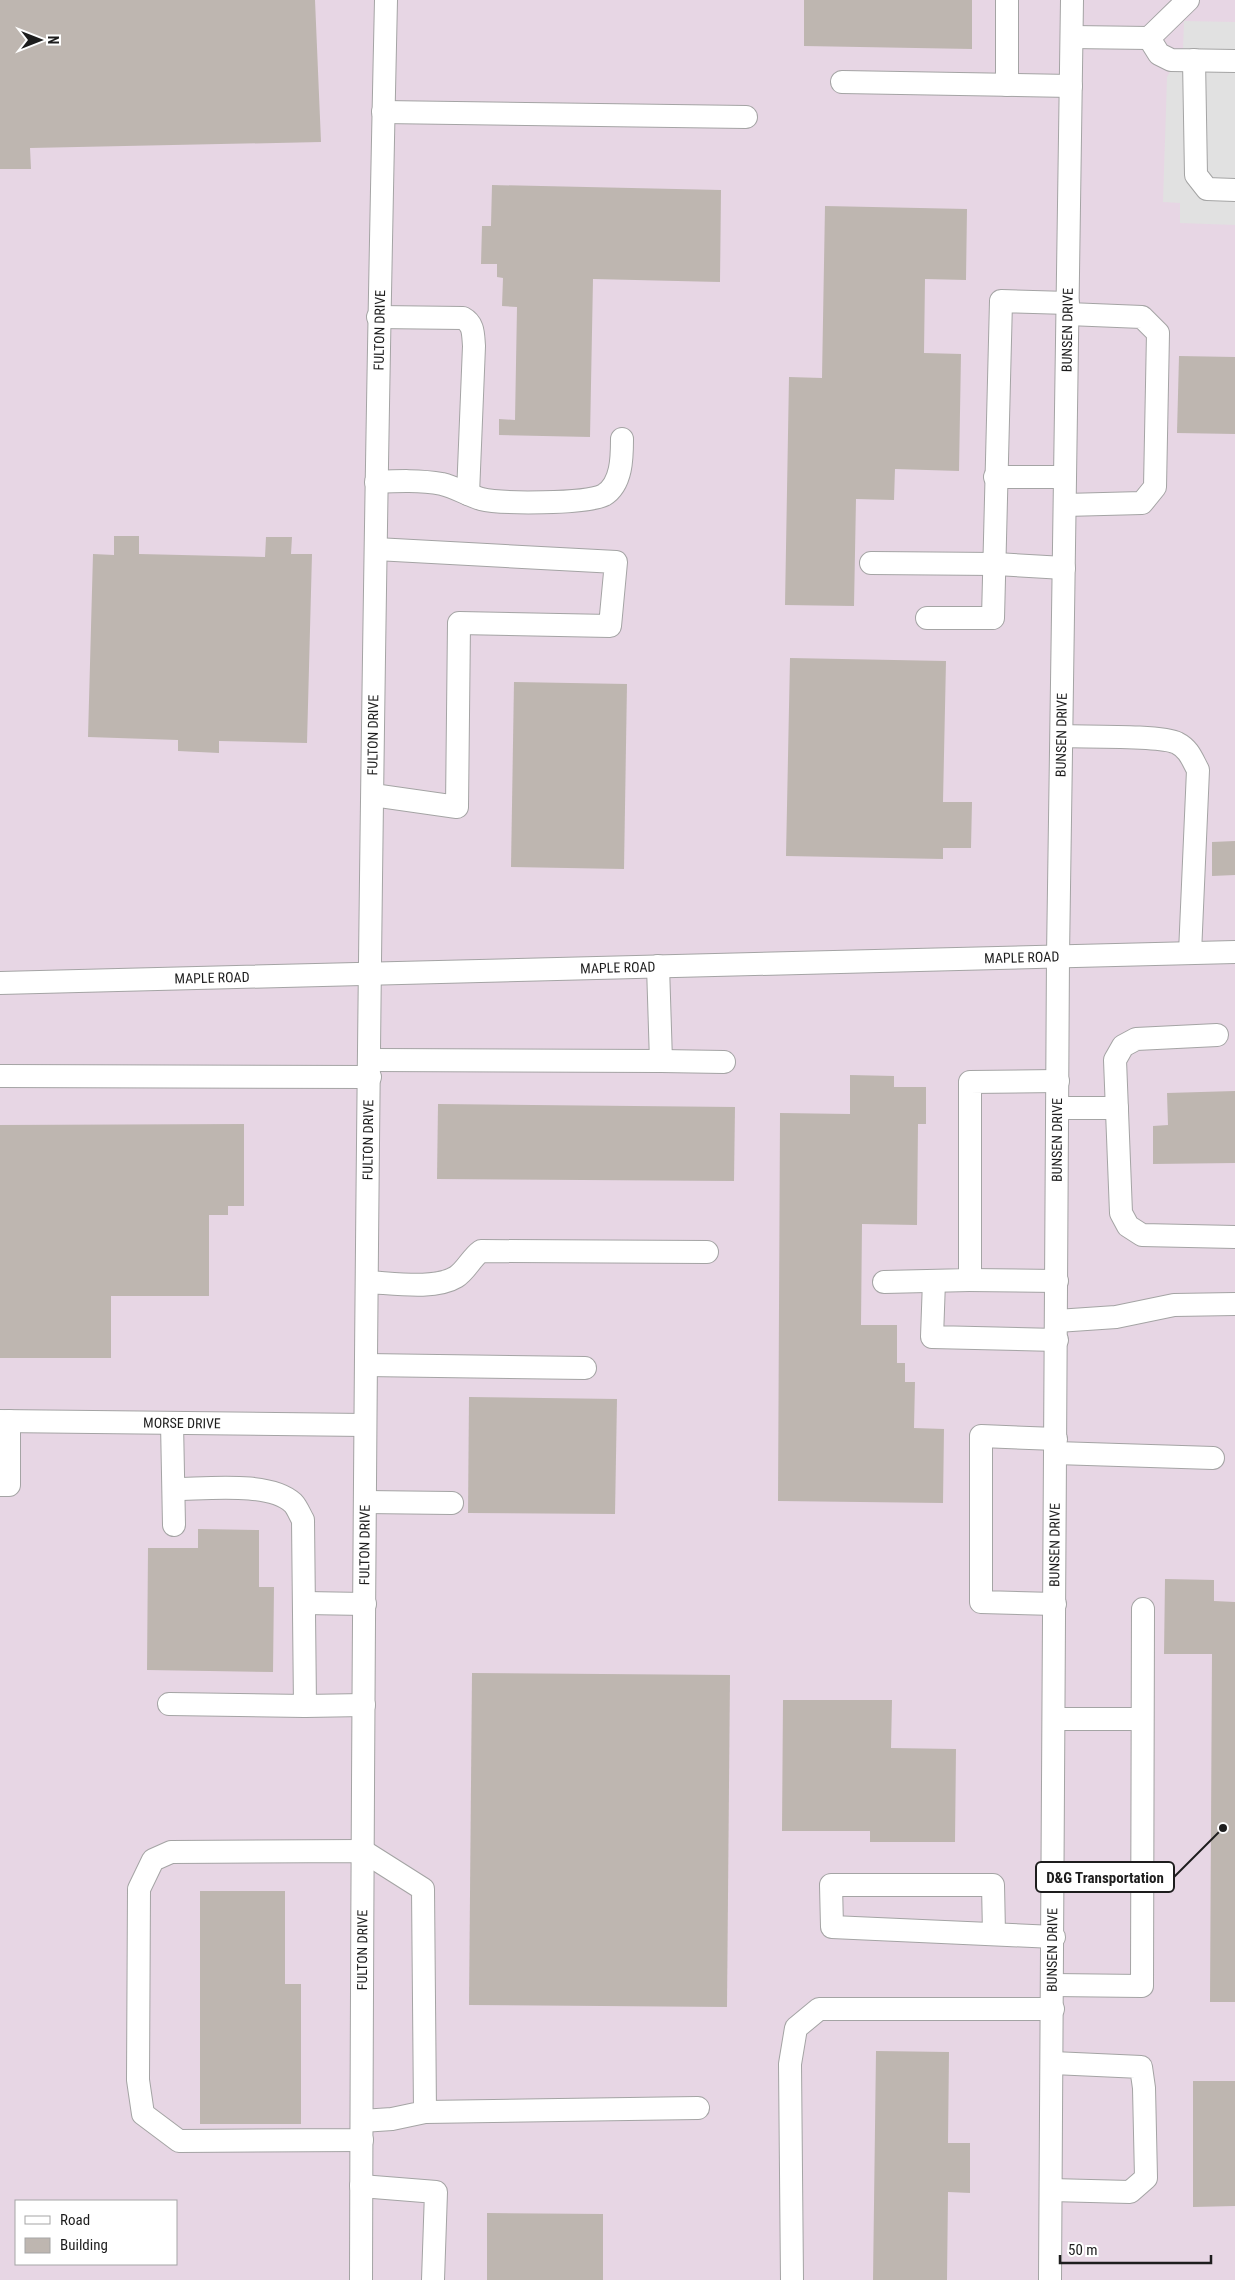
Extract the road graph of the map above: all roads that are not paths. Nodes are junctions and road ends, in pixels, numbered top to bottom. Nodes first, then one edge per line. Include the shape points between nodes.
1 (386, 0) edge
2 (1007, 0) edge
3 (1072, 0) edge
4 (1188, 0) edge
5 (1072, 37) junction
6 (1149, 38) junction
7 (1194, 60) junction
8 (1235, 61) edge
9 (842, 82) dead end
10 (1007, 84) junction
11 (1071, 86) junction
12 (383, 112) junction
13 (746, 117) dead end
14 (1235, 190) edge
15 (1068, 309) junction
16 (378, 317) junction
17 (622, 439) dead end
18 (995, 477) junction
19 (1065, 477) junction
20 (376, 482) junction
21 (468, 494) junction
22 (1065, 505) junction
23 (376, 549) junction
24 (871, 563) dead end
25 (996, 564) junction
26 (1064, 568) junction
27 (927, 618) dead end
28 (1062, 736) junction
29 (373, 795) junction
30 (1235, 952) edge
31 (1190, 953) junction
32 (1058, 956) junction
33 (658, 966) junction
34 (371, 974) junction
35 (0, 983) edge
36 (1217, 1035) dead end
37 (661, 1061) junction
38 (724, 1062) dead end
39 (370, 1068) junction
40 (0, 1076) edge
41 (1058, 1080) junction
42 (1058, 1108) junction
43 (1117, 1108) junction
44 (1235, 1237) edge
45 (707, 1252) dead end
46 (966, 1280) junction
47 (934, 1281) junction
48 (1057, 1281) junction
49 (367, 1282) junction
50 (884, 1282) dead end
51 (1235, 1304) edge
52 (1057, 1330) junction
53 (366, 1365) junction
54 (585, 1368) dead end
55 (4, 1421) edge
56 (172, 1423) junction
57 (365, 1426) junction
58 (1056, 1446) junction
59 (1213, 1458) dead end
60 (0, 1485) edge
61 (174, 1489) junction
62 (365, 1502) junction
63 (452, 1503) dead end
64 (174, 1526) dead end
65 (305, 1603) junction
66 (365, 1604) junction
67 (1055, 1604) junction
68 (1142, 1609) dead end
69 (169, 1704) dead end
70 (364, 1705) junction
71 (305, 1706) junction
72 (1055, 1719) junction
73 (1142, 1719) junction
74 (363, 1851) junction
75 (994, 1933) junction
76 (1054, 1937) junction
77 (1053, 1985) junction
78 (1053, 2009) junction
79 (1053, 2063) junction
80 (698, 2108) dead end
81 (425, 2112) junction
82 (362, 2131) junction
83 (361, 2186) junction
84 (1051, 2190) junction
85 (361, 2280) edge
86 (434, 2280) edge
87 (792, 2280) edge
88 (1050, 2280) edge

1 - 12 street, FULTON DRIVE
2 - 10 street
3 - 5 street, BUNSEN DRIVE
4 - 6 street
5 - 6 street
5 - 11 street, BUNSEN DRIVE
6 - 7 street via 1159,54 1171,60
7 - 8 street
7 - 14 street via 1196,176 1207,189
9 - 10 street
10 - 11 street
11 - 15 street, BUNSEN DRIVE
12 - 13 street
12 - 16 street, FULTON DRIVE
15 - 18 street via 1001,302
15 - 19 street, BUNSEN DRIVE
15 - 22 street via 1142,317 1158,333 1155,487 1142,504
16 - 20 street, FULTON DRIVE
16 - 21 street via 463,318 473,328
17 - 21 street via 622,462 617,477 614,485 603,495 579,500 515,501 483,499
18 - 19 street
18 - 25 street
19 - 22 street, BUNSEN DRIVE
20 - 21 street via 414,481 442,485
20 - 23 street, FULTON DRIVE
22 - 26 street, BUNSEN DRIVE
23 - 29 street, FULTON DRIVE
23 - 29 street via 616,562 610,626 459,623 457,807
24 - 25 street
25 - 26 street
25 - 27 street via 993,618
26 - 28 street, BUNSEN DRIVE
28 - 31 street via 1158,739 1176,742 1189,752 1198,770
28 - 32 street, BUNSEN DRIVE
29 - 34 street, FULTON DRIVE
30 - 31 street, MAPLE ROAD
31 - 32 street, MAPLE ROAD
32 - 33 street, MAPLE ROAD
32 - 41 street, BUNSEN DRIVE
33 - 34 street, MAPLE ROAD
33 - 37 street
34 - 35 street, MAPLE ROAD
34 - 39 street, FULTON DRIVE
36 - 43 street via 1136,1039 1123,1046 1115,1060
37 - 38 street
37 - 39 street
39 - 40 street
39 - 49 street, FULTON DRIVE
41 - 42 street, BUNSEN DRIVE
41 - 46 street via 970,1082 970,1280
42 - 43 street
42 - 48 street, BUNSEN DRIVE
43 - 44 street via 1121,1213 1128,1226 1142,1235
45 - 49 street via 481,1251 459,1275 444,1282
46 - 47 street
46 - 48 street
47 - 50 street
47 - 52 street via 932,1337
48 - 52 street, BUNSEN DRIVE
49 - 53 street, FULTON DRIVE
51 - 52 street via 1174,1305
52 - 58 street, BUNSEN DRIVE
53 - 54 street
53 - 57 street, FULTON DRIVE
55 - 56 street, MORSE DRIVE
55 - 60 street via 9,1484
56 - 57 street, MORSE DRIVE
56 - 61 street
57 - 62 street, FULTON DRIVE
58 - 59 street
58 - 67 street, BUNSEN DRIVE
58 - 67 street via 981,1436 981,1602
61 - 64 street
61 - 65 street via 264,1490 293,1503 303,1520
62 - 63 street
62 - 66 street, FULTON DRIVE
65 - 66 street
65 - 71 street
66 - 70 street, FULTON DRIVE
67 - 72 street, BUNSEN DRIVE
68 - 73 street
69 - 71 street
70 - 71 street
70 - 74 street, FULTON DRIVE
72 - 73 street
72 - 76 street, BUNSEN DRIVE
73 - 77 street via 1142,1986
74 - 81 street via 423,1888
74 - 82 street, FULTON DRIVE
74 - 82 street via 171,1852 153,1860 139,1889 138,2080 143,2114 179,2141
75 - 75 street via 832,1927 831,1885 993,1885
75 - 76 street
76 - 77 street, BUNSEN DRIVE
77 - 78 street, BUNSEN DRIVE
78 - 79 street, BUNSEN DRIVE
78 - 87 street via 819,2009 796,2028 790,2064
79 - 84 street, BUNSEN DRIVE
79 - 84 street via 1140,2067 1144,2088 1146,2178 1130,2192
80 - 81 street
81 - 82 street via 392,2119
82 - 83 street, FULTON DRIVE
83 - 85 street, FULTON DRIVE
83 - 86 street via 436,2192
84 - 88 street, BUNSEN DRIVE

